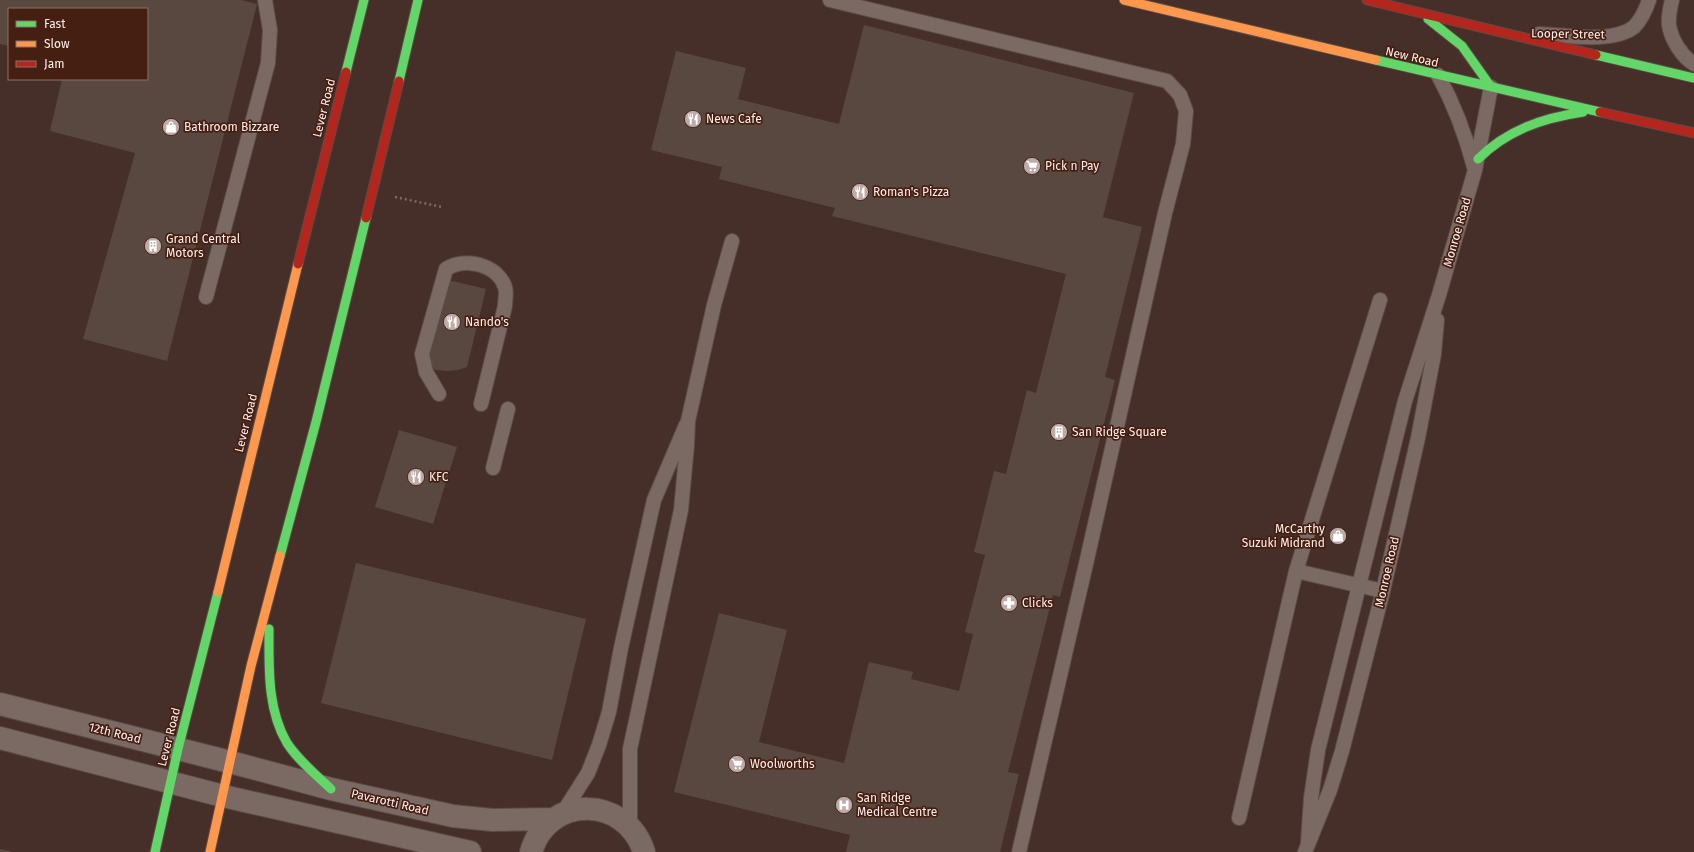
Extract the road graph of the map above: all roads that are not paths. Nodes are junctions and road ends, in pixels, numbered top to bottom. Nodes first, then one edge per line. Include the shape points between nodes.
1 (265, 0) edge
2 (364, 0) edge
3 (418, 0) edge
4 (424, 0) edge
5 (830, 0) edge
6 (1124, 0) edge
7 (1367, 0) edge
8 (1649, 0) edge
9 (1672, 0) edge
10 (1422, 14) junction
11 (413, 23) junction
12 (1494, 32) junction
13 (1694, 64) edge
14 (1438, 75) junction
15 (1694, 78) edge
16 (1491, 87) junction
17 (1594, 110) junction
18 (1694, 133) edge
19 (1476, 164) junction
20 (732, 241) dead end
21 (1439, 295) junction
22 (206, 297) dead end
23 (1380, 300) dead end
24 (440, 394) dead end
25 (482, 404) dead end
26 (508, 409) dead end
27 (688, 421) junction
28 (494, 468) dead end
29 (1296, 571) junction
30 (1359, 586) junction
31 (1383, 591) junction
32 (269, 600) junction
33 (0, 704) edge
34 (0, 738) edge
35 (178, 749) junction
36 (230, 762) junction
37 (171, 783) junction
38 (331, 789) junction
39 (223, 796) junction
40 (557, 817) junction
41 (1239, 818) dead end
42 (630, 826) junction
43 (1307, 847) edge
44 (155, 852) edge
45 (210, 852) edge
46 (470, 852) edge
47 (531, 852) edge
48 (644, 852) edge
49 (1019, 852) edge

1 - 22 lane via 270,30 268,63
2 - 35 main road, Lever Road
3 - 11 main road
4 - 11 main road
5 - 49 lane via 1167,81 1180,95 1186,111 1183,144
6 - 14 main road, New Road
7 - 10 main road
8 - 12 lane, Looper Street via 1642,17 1634,26 1622,33 1604,37
9 - 13 lane via 1669,25 1673,37
10 - 12 main road
10 - 16 main road via 1462,46
11 - 32 main road via 318,414
12 - 15 main road
14 - 16 main road, New Road
14 - 19 lane via 1452,100
16 - 17 main road, New Road
16 - 19 lane, Monroe Road
17 - 18 main road, New Road
17 - 19 main road via 1555,116 1528,125 1502,139
19 - 21 lane, Monroe Road
20 - 27 lane via 714,305
21 - 30 lane, Monroe Road via 1405,401
21 - 31 lane, Monroe Road via 1434,354 1418,438
23 - 29 lane
24 - 25 lane via 426,372 422,354 446,269 458,263 481,265 496,273 506,289 505,306
26 - 28 lane
27 - 40 lane via 654,500 609,712 599,745 588,773
27 - 42 lane via 681,510 630,749
29 - 30 lane
29 - 41 lane
30 - 31 lane
30 - 43 lane, Monroe Road via 1318,750
31 - 43 lane, Monroe Road via 1342,751 1330,790
32 - 36 main road via 251,666
32 - 38 main road via 269,668 274,708 287,742
33 - 35 street, 12th Road
34 - 37 street
35 - 36 street, 12th Road
35 - 37 main road, Lever Road
36 - 38 street, Pavarotti Road
36 - 39 main road
37 - 39 street
37 - 44 main road, Lever Road
38 - 40 street, Pavarotti Road via 453,816 492,820
39 - 45 main road
39 - 46 street
40 - 42 street, Pavarotti Road via 580,809 598,809 615,815
40 - 47 street via 542,830
42 - 48 street via 641,841

